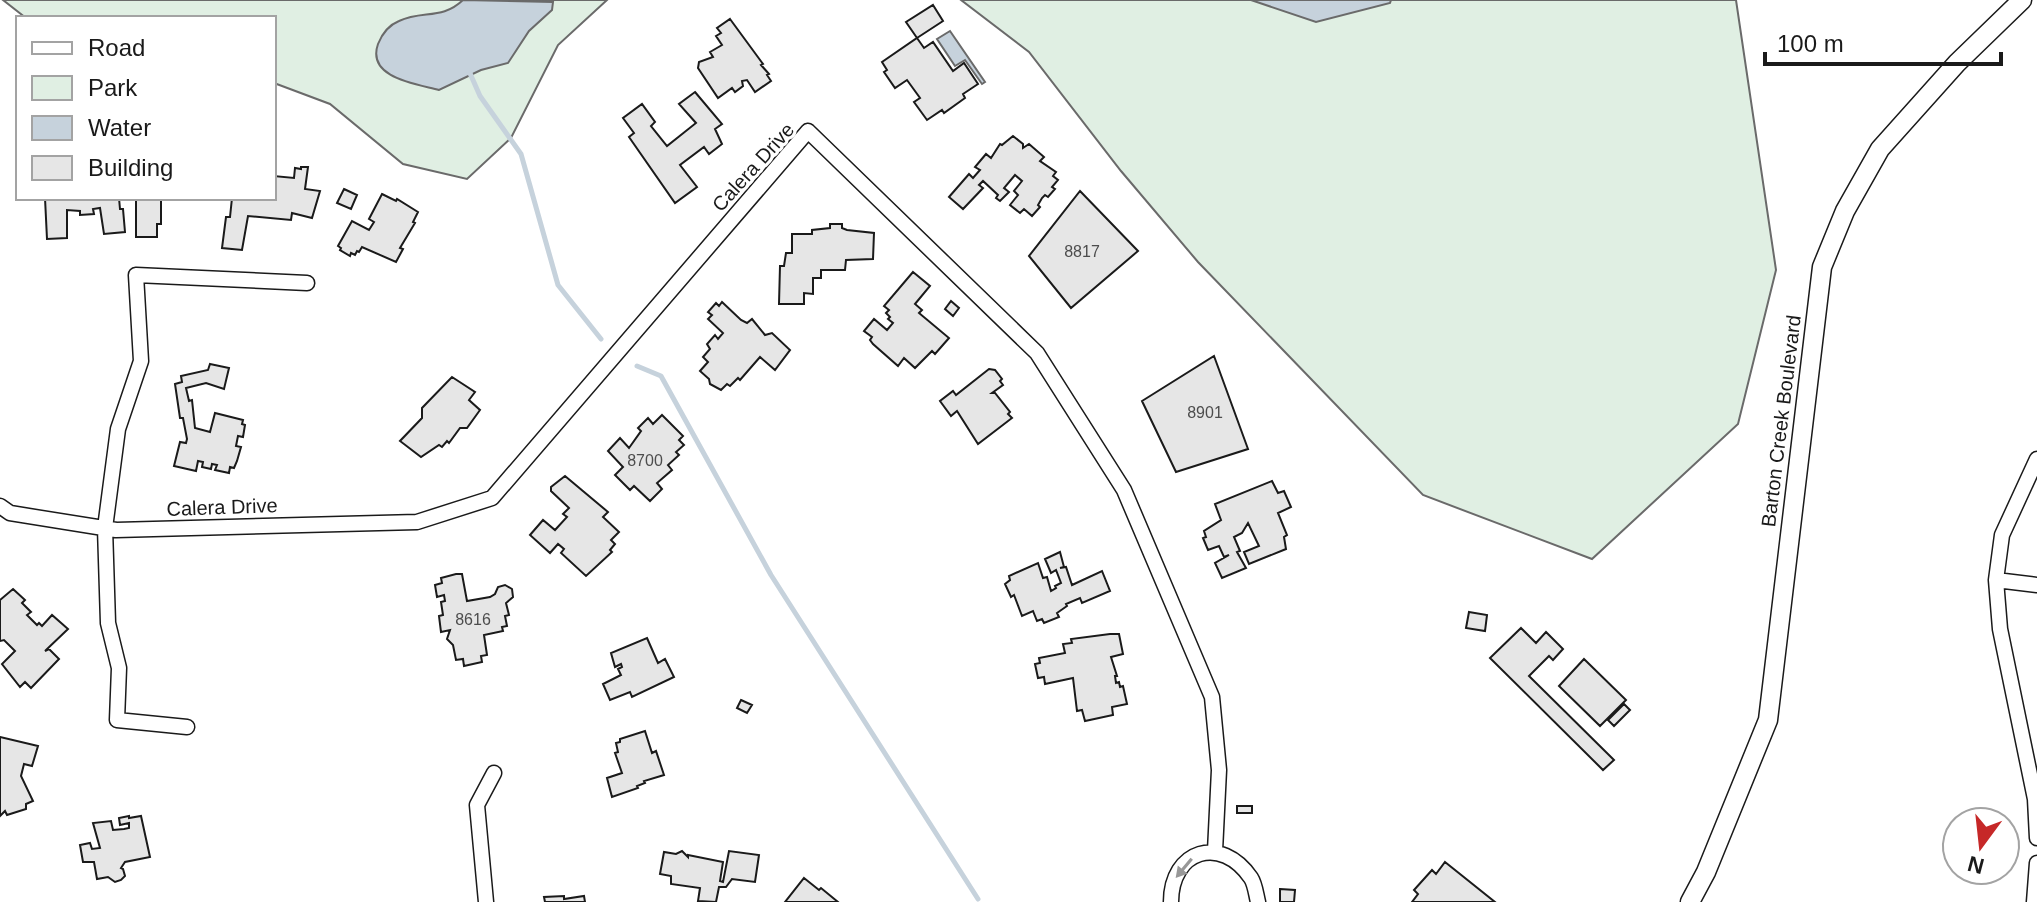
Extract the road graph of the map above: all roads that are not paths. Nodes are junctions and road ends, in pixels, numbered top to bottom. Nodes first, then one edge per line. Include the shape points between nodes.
1 (2022, 0) edge
2 (307, 283) dead end
3 (2037, 459) edge
4 (0, 506) edge
5 (105, 528) junction
6 (1996, 580) junction
7 (2037, 585) edge
8 (187, 727) dead end
9 (494, 773) dead end
10 (2037, 838) edge
11 (1215, 851) junction
12 (2037, 863) edge
13 (486, 902) edge
14 (1171, 902) edge
15 (1258, 902) edge
16 (1690, 902) edge
17 (2034, 902) edge

1 - 16 street, Barton Creek Boulevard via 1880,149 1845,211 1822,267 1768,720
2 - 5 street via 136,275 141,361 118,429
3 - 6 street via 2002,535
4 - 5 street, Calera Drive via 10,513
5 - 8 street via 108,623 119,668 117,720
5 - 11 street, Calera Drive via 417,522 492,498 808,131 1037,353 1124,490 1212,697 1219,770
6 - 7 street
6 - 10 street via 2000,629 2035,799
9 - 13 street via 477,805
11 -> 14 street via 1199,852 1187,862 1171,886
11 - 15 street via 1252,879
12 - 17 street

